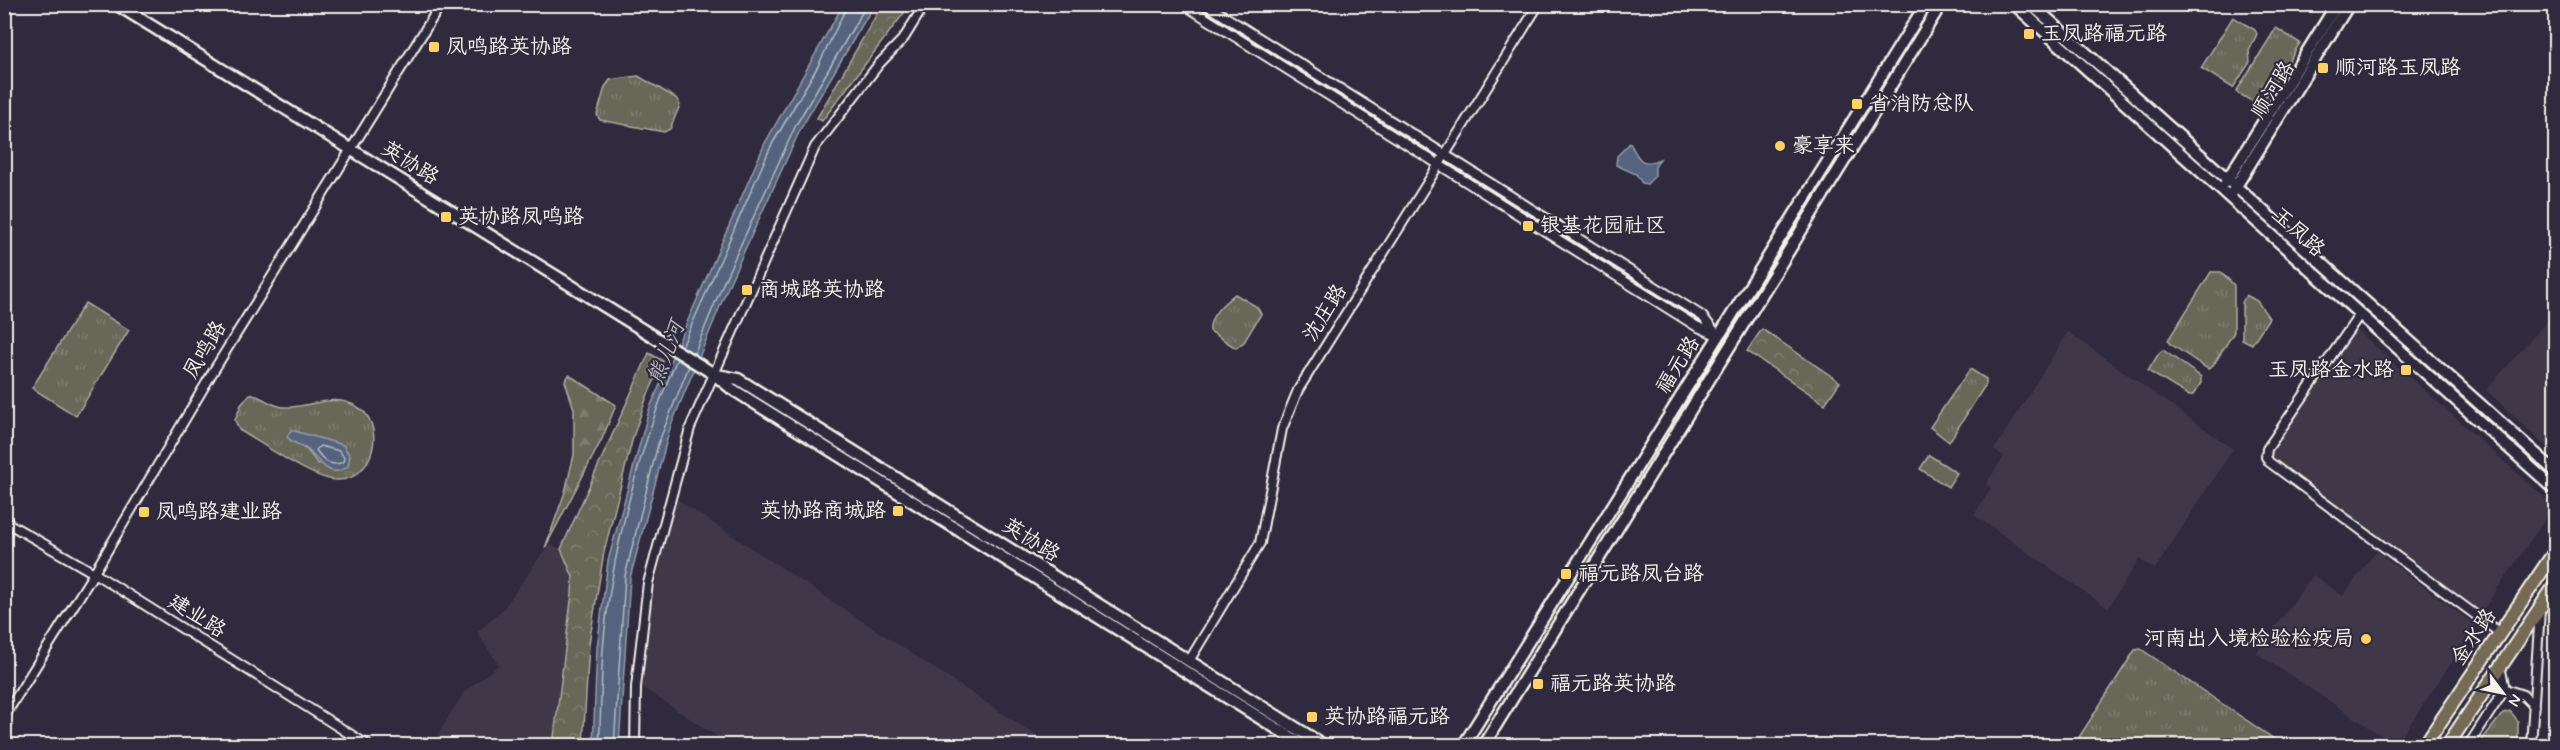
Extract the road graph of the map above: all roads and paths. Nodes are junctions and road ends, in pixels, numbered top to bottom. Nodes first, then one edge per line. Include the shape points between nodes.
1 (116, 4) edge
2 (441, 4) edge
3 (925, 4) edge
4 (1183, 4) edge
5 (1205, 4) edge
6 (1539, 4) edge
7 (1926, 4) edge
8 (1941, 4) edge
9 (2014, 4) edge
10 (2031, 4) edge
11 (2337, 4) edge
12 (2349, 4) edge
13 (351, 150) junction
14 (1446, 156) junction
15 (1440, 166) junction
16 (2232, 182) junction
17 (2225, 193) junction
18 (2360, 314) junction
19 (1719, 336) junction
20 (709, 371) junction
21 (2556, 472) edge
22 (2556, 490) edge
23 (4, 521) edge
24 (2556, 550) edge
25 (94, 573) junction
26 (2556, 584) edge
27 (2541, 606) junction
28 (2500, 633) junction
29 (1189, 661) junction
30 (2500, 666) junction
31 (2505, 690) junction
32 (2534, 706) junction
33 (4, 717) edge
34 (369, 746) edge
35 (636, 746) edge
36 (1305, 746) edge
37 (1326, 746) edge
38 (1462, 746) edge
39 (1483, 746) edge
40 (2424, 746) edge
41 (2447, 746) edge
42 (2468, 746) edge
43 (2531, 746) edge

1 - 13 street, 英协路
2 - 13 street, 凤鸣路
3 - 20 street via 904,38 815,147
4 - 15 street
5 - 14 street
6 - 14 street, 沈庄路
7 - 19 street, 福元路
8 - 39 street, 福元路
9 - 17 street, 玉凤路
10 - 16 street, 玉凤路
11 - 16 street, 顺河路
12 - 16 street, 顺河路
13 - 20 street, 英协路
13 - 25 street, 凤鸣路 via 215,368
14 - 15 street, 沈庄路
14 - 19 street via 1702,316
15 - 19 street via 1696,326
15 - 29 street, 沈庄路 via 1298,390 1282,429 1260,543
16 - 17 street, 顺河路
16 - 21 street, 玉凤路
17 - 18 street, 玉凤路
18 - 22 street, 玉凤路
18 - 28 street via 2267,449 2266,457
19 - 38 street, 福元路
20 - 29 street, 英协路 via 738,380
20 - 35 street via 684,444 650,573 636,687
20 - 36 street, 英协路
23 - 25 street, 建业路
24 - 28 main road, 金水路
25 - 33 street, 凤鸣路
25 - 34 street, 建业路
26 - 27 main road, 金水路
27 - 30 main road, 金水路
27 - 32 street
28 - 40 main road, 金水路
29 - 37 street, 英协路
30 - 31 street
30 - 41 main road, 金水路
31 - 32 street via 2523,695
31 - 42 street
32 - 43 street

